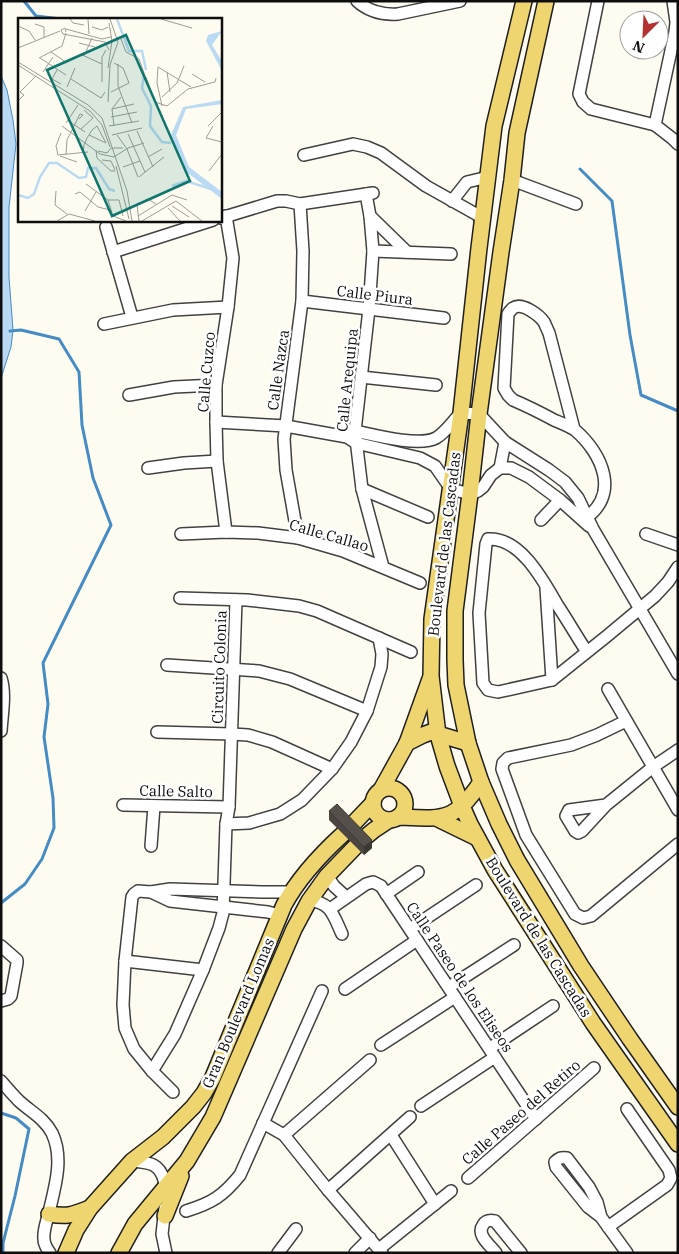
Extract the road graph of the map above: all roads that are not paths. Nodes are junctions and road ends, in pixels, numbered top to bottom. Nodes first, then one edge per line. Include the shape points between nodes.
1 (356, 1) edge
2 (460, 1) edge
3 (546, 1) edge
4 (598, 1) edge
5 (673, 1) edge
6 (519, 2) edge
7 (675, 45) edge
8 (654, 125) junction
9 (678, 144) edge
10 (304, 156) dead end
11 (488, 177) junction
12 (512, 180) junction
13 (452, 201) junction
14 (300, 204) junction
15 (576, 204) dead end
16 (370, 216) junction
17 (223, 217) edge
18 (483, 218) junction
19 (210, 221) edge
20 (106, 227) dead end
21 (373, 251) junction
22 (113, 252) junction
23 (408, 252) junction
24 (451, 254) dead end
25 (302, 301) junction
26 (228, 307) junction
27 (369, 309) junction
28 (132, 318) junction
29 (444, 318) dead end
30 (104, 324) dead end
31 (362, 377) junction
32 (216, 385) junction
33 (436, 385) dead end
34 (130, 395) dead end
35 (461, 413) junction
36 (479, 414) junction
37 (216, 422) junction
38 (286, 426) junction
39 (574, 429) junction
40 (353, 437) junction
41 (505, 442) junction
42 (217, 461) junction
43 (148, 468) dead end
44 (500, 468) junction
45 (362, 489) junction
46 (450, 489) junction
47 (470, 494) junction
48 (560, 500) junction
49 (428, 517) dead end
50 (585, 519) junction
51 (541, 520) dead end
52 (226, 532) junction
53 (182, 534) dead end
54 (646, 534) dead end
55 (298, 538) junction
56 (678, 545) edge
57 (383, 566) junction
58 (678, 567) edge
59 (420, 583) dead end
60 (546, 587) junction
61 (180, 598) dead end
62 (236, 600) junction
63 (639, 608) junction
64 (379, 638) junction
65 (411, 652) dead end
66 (587, 652) junction
67 (167, 665) dead end
68 (234, 669) junction
69 (678, 674) edge
70 (431, 676) junction
71 (1, 678) edge
72 (552, 680) junction
73 (608, 690) dead end
74 (367, 711) junction
75 (626, 721) junction
76 (1, 731) edge
77 (157, 732) dead end
78 (232, 734) junction
79 (438, 735) junction
80 (407, 743) junction
81 (468, 743) junction
82 (678, 750) edge
83 (653, 767) junction
84 (332, 769) junction
85 (481, 782) junction
86 (381, 790) junction
87 (373, 803) junction
88 (123, 805) dead end
89 (606, 805) dead end
90 (154, 806) junction
91 (229, 806) junction
92 (462, 806) junction
93 (678, 810) edge
94 (394, 818) junction
95 (436, 818) junction
96 (226, 824) junction
97 (477, 838) junction
98 (678, 844) edge
99 (151, 846) dead end
100 (322, 854) junction
101 (331, 872) junction
102 (418, 872) dead end
103 (476, 885) dead end
104 (224, 891) junction
105 (151, 892) junction
106 (290, 892) junction
107 (386, 894) junction
108 (346, 897) junction
109 (309, 902) junction
110 (223, 907) junction
111 (330, 909) junction
112 (278, 915) junction
113 (410, 929) junction
114 (342, 934) dead end
115 (417, 940) junction
116 (514, 945) dead end
117 (1, 946) edge
118 (264, 952) junction
119 (281, 959) junction
120 (125, 961) junction
121 (581, 966) junction
122 (203, 970) junction
123 (562, 976) junction
124 (345, 989) dead end
125 (322, 991) dead end
126 (452, 992) junction
127 (1, 1001) edge
128 (553, 1006) dead end
129 (382, 1045) dead end
130 (492, 1053) junction
131 (370, 1060) dead end
132 (594, 1068) dead end
133 (152, 1071) junction
134 (1, 1081) edge
135 (173, 1092) dead end
136 (421, 1106) dead end
137 (678, 1107) edge
138 (627, 1110) dead end
139 (410, 1117) dead end
140 (536, 1119) junction
141 (263, 1123) junction
142 (390, 1134) junction
143 (284, 1135) junction
144 (678, 1144) edge
145 (132, 1161) junction
146 (187, 1161) junction
147 (468, 1178) dead end
148 (166, 1187) junction
149 (328, 1190) junction
150 (451, 1191) dead end
151 (435, 1204) junction
152 (90, 1208) junction
153 (186, 1210) dead end
154 (49, 1214) junction
155 (164, 1216) junction
156 (601, 1217) junction
157 (608, 1228) junction
158 (296, 1229) dead end
159 (370, 1238) junction
160 (512, 1241) junction
161 (380, 1251) edge
162 (50, 1253) edge
163 (66, 1253) edge
164 (119, 1253) edge
165 (166, 1253) edge
166 (278, 1253) edge
167 (355, 1253) edge
168 (497, 1253) edge
169 (521, 1253) edge
170 (628, 1253) edge

1 - 2 street via 365,8 389,15
3 - 12 main road, Boulevard de las Cascadas via 517,133
4 - 8 street via 579,94 582,102 591,109
5 - 7 street
6 - 11 main road, Boulevard de las Cascadas via 494,126
7 - 8 street
8 - 9 street
10 - 13 street via 353,144 367,147
11 - 13 street via 467,182
11 - 18 main road, Boulevard de las Cascadas
12 - 15 street
12 - 36 main road, Boulevard de las Cascadas
13 - 18 street
14 - 16 street, Calle Arequipa via 370,193
14 - 17 street via 277,201
14 - 25 street, Calle Nazca
16 - 21 street, Calle Arequipa
16 - 23 street
17 - 26 street, Calle Cuzco via 233,258
18 - 35 main road, Boulevard de las Cascadas
19 - 22 street
20 - 22 street
21 - 23 street
21 - 27 street, Calle Arequipa
22 - 28 street
23 - 24 street
25 - 27 street, Calle Piura
25 - 38 street, Calle Nazca
26 - 28 street via 173,310
26 - 32 street, Calle Cuzco
27 - 29 street, Calle Piura
27 - 31 street, Calle Arequipa
28 - 30 street
31 - 33 street
31 - 40 street, Calle Arequipa
32 - 34 street via 174,387
32 - 37 street, Calle Cuzco
35 - 36 street
35 - 40 street via 437,438 421,442 371,435
35 - 46 main road, Boulevard de las Cascadas
36 - 41 street
36 - 47 main road, Boulevard de las Cascadas
37 - 38 street
37 - 42 street, Calle Cuzco
38 - 40 street
38 - 55 street, Calle Nazca via 286,470
39 - 39 street via 545,324 530,310 519,306 512,308 508,314 504,388 513,400
39 - 50 street via 594,452 605,478 597,507
40 - 45 street, Calle Arequipa
40 - 46 street via 420,458 435,466
41 - 44 street
41 - 50 street via 565,482 578,498
42 - 43 street
42 - 52 street, Calle Cuzco
44 - 47 street via 481,489
44 - 48 street via 511,468
45 - 49 street
45 - 57 street, Calle Arequipa
46 - 47 street
46 - 70 main road, Boulevard de las Cascadas via 432,619
47 - 81 main road, Boulevard de las Cascadas via 455,612 454,660
48 - 50 street
48 - 51 street
50 - 63 street
52 - 53 street, Calle Callao
52 - 55 street, Calle Callao
54 - 56 street
55 - 57 street, Calle Callao
57 - 59 street, Calle Callao
58 - 63 street via 655,596
60 - 66 street
60 - 72 street
60 - 72 street via 534,568 508,544 488,539 479,613 483,683 488,690 498,692
61 - 62 street
62 - 64 street, Circuito Colonia via 317,611
62 - 68 street, Circuito Colonia
63 - 66 street
63 - 69 street
64 - 65 street, Circuito Colonia
64 - 74 street via 381,667
66 - 72 street
67 - 68 street
68 - 74 street via 290,679
68 - 78 street, Circuito Colonia
70 - 79 main road, Boulevard de las Cascadas
70 - 80 main road
71 - 76 street
73 - 75 street
74 - 84 street
75 - 83 street
75 - 98 street via 571,745 508,758 503,763 502,769 526,835 576,914 583,918 590,916
77 - 78 street
78 - 84 street via 272,742
78 - 91 street, Circuito Colonia
79 - 80 main road via 431,732
79 - 81 main road
79 - 92 main road, Boulevard de las Cascadas
80 - 86 main road
81 - 85 main road, Boulevard de las Cascadas
82 - 83 street
83 - 89 street
83 - 93 street
84 - 96 street via 302,800 280,814 249,823
85 - 92 main road
85 - 121 main road, Boulevard de las Cascadas via 517,860
86 - 87 main road
86 - 94 main road via 392,789 405,803 402,813
87 - 94 main road via 373,809 384,819
87 - 100 main road, Gran Boulevard Lomas
88 - 90 street, Calle Salto
90 - 91 street, Calle Salto
90 - 99 street
91 - 96 street, Circuito Colonia
92 - 95 main road via 452,814
92 - 97 main road, Boulevard de las Cascadas
94 - 95 main road
94 - 101 main road, Gran Boulevard Lomas via 374,830
95 - 97 main road
96 - 104 street, Circuito Colonia
97 - 123 main road, Boulevard de las Cascadas
100 - 101 main road
100 - 106 main road, Gran Boulevard Lomas
101 - 108 street via 334,886
101 - 109 main road, Gran Boulevard Lomas
102 - 107 street
103 - 113 street
104 - 105 street via 170,888
104 - 106 street
104 - 110 street, Circuito Colonia
105 - 110 street via 170,901
105 - 120 street via 138,891 132,897
106 - 112 main road, Gran Boulevard Lomas
107 - 108 street, Calle Paseo de los Eliseos via 373,882
107 - 113 street, Calle Paseo de los Eliseos
108 - 111 street, Calle Paseo de los Eliseos
109 - 111 street via 319,902
109 - 119 main road, Gran Boulevard Lomas
110 - 112 street
110 - 122 street, Circuito Colonia via 219,928
111 - 114 street
112 - 118 main road, Gran Boulevard Lomas
113 - 115 street, Calle Paseo de los Eliseos
115 - 124 street
115 - 126 street, Calle Paseo de los Eliseos
116 - 126 street
117 - 127 street via 17,960 11,996
118 - 119 main road
118 - 145 main road, Gran Boulevard Lomas via 204,1093 163,1137
119 - 146 main road, Gran Boulevard Lomas via 213,1117
120 - 122 street
120 - 133 street via 125,1028 134,1049
121 - 123 main road
121 - 137 main road, Boulevard de las Cascadas
122 - 133 street, Circuito Colonia via 175,1034
123 - 144 main road, Boulevard de las Cascadas
125 - 141 street
126 - 129 street
126 - 130 street, Calle Paseo de los Eliseos
128 - 130 street
130 - 136 street
130 - 140 street, Calle Paseo de los Eliseos
131 - 143 street
132 - 140 street, Calle Paseo del Retiro
133 - 135 street
134 - 154 street via 17,1100 43,1120 52,1134 58,1163
138 - 157 street via 669,1170 671,1178 667,1185
139 - 142 street
140 - 147 street, Calle Paseo del Retiro
141 - 143 street
141 - 153 street via 240,1175 230,1188 215,1200
142 - 149 street
142 - 151 street
143 - 149 street
145 - 148 street via 157,1168 162,1172
145 - 152 main road, Gran Boulevard Lomas
146 - 148 main road, Gran Boulevard Lomas
146 - 155 main road
148 - 155 street
148 - 164 main road, Gran Boulevard Lomas via 135,1224
149 - 159 street
150 - 151 street
151 - 161 street
152 - 154 main road via 71,1216
152 - 163 main road, Gran Boulevard Lomas
154 - 162 street via 44,1239
155 - 165 street via 162,1234
156 - 156 street via 598,1202 589,1187 567,1158 558,1159 556,1166 588,1207
156 - 157 street
157 - 170 street
158 - 166 street
159 - 161 street
159 - 167 street
160 - 168 street
160 - 168 street via 494,1221 485,1222 481,1232
160 - 169 street

